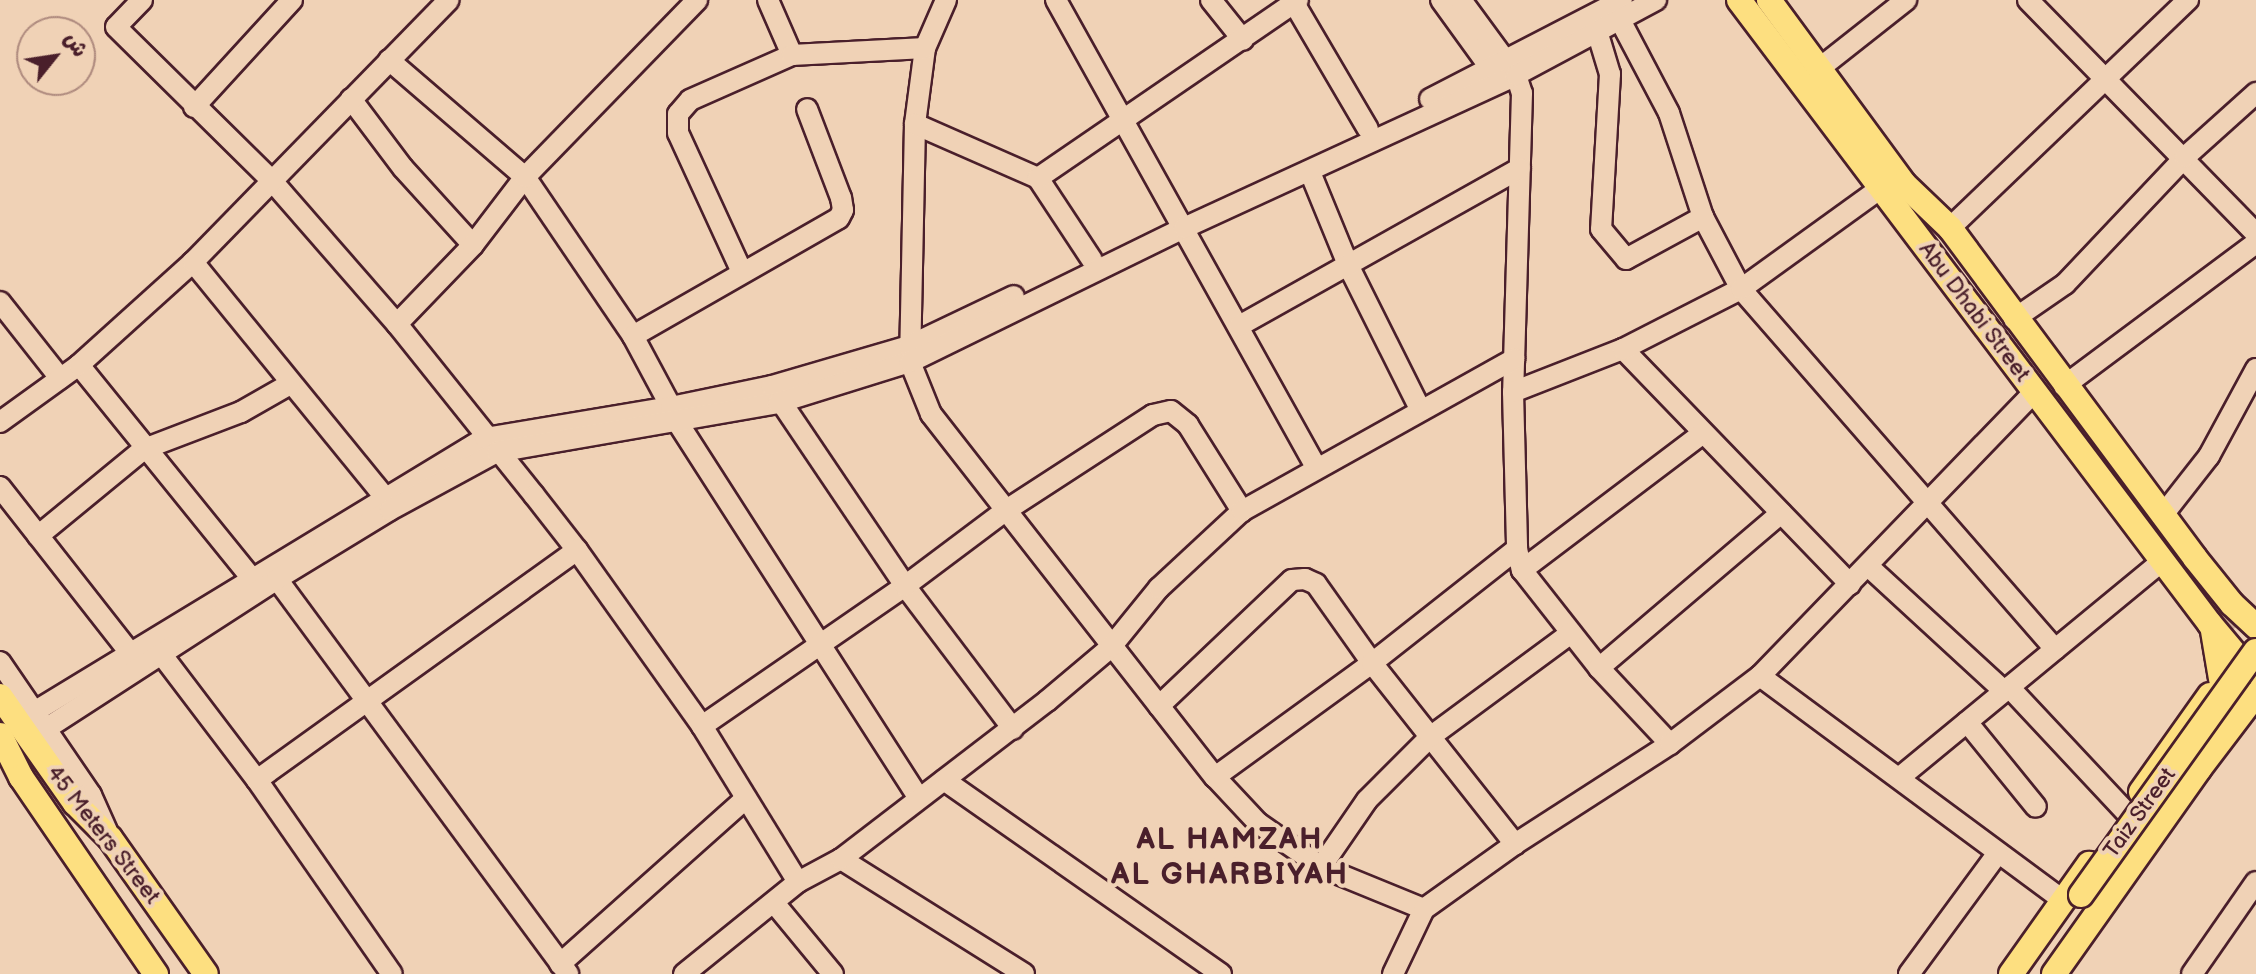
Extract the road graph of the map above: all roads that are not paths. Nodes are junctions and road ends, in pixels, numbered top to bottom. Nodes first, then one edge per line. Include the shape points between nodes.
1 (142, 0) edge
2 (292, 0) edge
3 (449, 0) edge
4 (697, 0) edge
5 (768, 0) edge
6 (946, 0) edge
7 (1056, 0) edge
8 (1211, 0) edge
9 (1441, 0) edge
10 (1461, 0) edge
11 (1656, 0) edge
12 (1739, 0) edge
13 (1769, 0) edge
14 (1906, 0) edge
15 (2028, 0) edge
16 (2184, 1) edge
17 (1296, 2) edge
18 (1621, 10) edge
19 (1597, 31) junction
20 (1243, 40) junction
21 (925, 48) junction
22 (792, 55) junction
23 (389, 60) junction
24 (1820, 68) junction
25 (1503, 72) junction
26 (2105, 79) junction
27 (2256, 93) edge
28 (351, 99) junction
29 (194, 107) junction
30 (807, 109) dead end
31 (1126, 121) junction
32 (915, 124) junction
33 (1368, 129) junction
34 (2185, 157) junction
35 (1520, 168) junction
36 (1310, 172) junction
37 (525, 177) junction
38 (1038, 178) junction
39 (273, 182) junction
40 (1892, 186) junction
41 (1703, 217) junction
42 (1182, 223) junction
43 (1950, 228) junction
44 (2256, 234) edge
45 (2256, 243) edge
46 (473, 245) junction
47 (1092, 260) junction
48 (193, 262) junction
49 (1349, 267) junction
50 (742, 272) junction
51 (1741, 289) junction
52 (0, 302) edge
53 (2014, 319) junction
54 (397, 324) junction
55 (1239, 326) junction
56 (633, 336) junction
57 (1623, 349) junction
58 (909, 354) junction
59 (1514, 359) junction
60 (79, 365) junction
61 (2256, 369) edge
62 (60, 378) junction
63 (290, 384) junction
64 (2048, 386) junction
65 (1513, 392) junction
66 (775, 394) junction
67 (1420, 409) junction
68 (674, 415) junction
69 (0, 422) edge
70 (1703, 433) junction
71 (491, 445) junction
72 (144, 449) junction
73 (1316, 467) junction
74 (0, 487) edge
75 (384, 496) junction
76 (1927, 506) junction
77 (1005, 511) junction
78 (1242, 511) junction
79 (1781, 513) junction
80 (2162, 516) junction
81 (38, 536) junction
82 (1517, 549) junction
83 (577, 550) junction
84 (2195, 558) junction
85 (1868, 566) junction
86 (2168, 569) junction
87 (1522, 570) junction
88 (252, 579) junction
89 (277, 579) junction
90 (1850, 584) junction
91 (905, 586) junction
92 (2232, 604) junction
93 (2256, 609) edge
94 (2256, 626) edge
95 (2216, 632) junction
96 (1571, 633) junction
97 (822, 645) junction
98 (1111, 647) junction
99 (2055, 649) junction
100 (130, 653) junction
101 (162, 655) junction
102 (2253, 657) edge
103 (0, 662) edge
104 (1372, 663) junction
105 (1599, 668) junction
106 (1760, 676) junction
107 (2221, 679) junction
108 (2007, 689) junction
109 (2256, 694) edge
110 (0, 696) edge
111 (365, 703) junction
112 (1159, 706) junction
113 (40, 720) junction
114 (1967, 722) junction
115 (702, 726) junction
116 (1013, 729) junction
117 (0, 735) edge
118 (1430, 737) junction
119 (1670, 744) junction
120 (2171, 749) junction
121 (2199, 769) junction
122 (10, 772) edge
123 (1215, 777) junction
124 (1899, 778) junction
125 (257, 780) junction
126 (944, 780) junction
127 (919, 798) junction
128 (745, 799) junction
129 (2036, 807) dead end
130 (2126, 812) junction
131 (110, 838) junction
132 (1515, 844) junction
133 (1998, 853) junction
134 (841, 859) junction
135 (1321, 867) junction
136 (798, 882) junction
137 (2256, 882) edge
138 (2079, 899) junction
139 (775, 904) junction
140 (1424, 909) junction
141 (709, 966) edge
142 (564, 969) edge
143 (1021, 973) edge
144 (156, 974) edge
145 (206, 974) edge
146 (392, 974) edge
147 (684, 974) edge
148 (833, 974) edge
149 (1221, 974) edge
150 (1393, 974) edge
151 (1909, 974) edge
152 (2011, 974) edge
153 (2024, 974) edge
154 (2041, 974) edge
155 (2054, 974) edge
156 (2192, 974) edge

1 - 29 street via 116,27
2 - 29 street
3 - 23 street
4 - 37 street
5 - 22 street
6 - 21 street
7 - 31 street
8 - 20 street
9 - 25 street
10 - 25 street
11 - 18 street
12 - 40 main road, Abu Dhabi Street
13 - 24 main road, Abu Dhabi Street
14 - 24 street
15 - 26 street
16 - 26 street
17 - 20 street
17 - 33 street
18 - 19 street
18 - 25 street
18 - 41 street via 1669,113
19 - 25 street
19 - 41 street via 1610,74 1601,229 1626,259
20 - 31 street
21 - 22 street
21 - 32 street
22 - 50 street via 690,100 678,114 678,133
23 - 28 street
23 - 37 street
24 - 40 main road, Abu Dhabi Street
25 - 33 street
25 - 35 street via 1523,101
25 - 36 street
26 - 34 street
26 - 43 street
27 - 34 street
28 - 39 street
28 - 46 street via 403,168
29 - 39 street
30 - 50 street via 843,210 839,218
31 - 38 street
31 - 42 street
32 - 38 street
32 - 58 street
33 - 42 street
34 - 44 street
34 - 53 street via 2065,284
35 - 49 street
35 - 59 street
36 - 42 street
36 - 49 street
37 - 46 street
37 - 56 street
38 - 47 street
39 - 48 street
39 - 54 street
40 - 43 main road, Abu Dhabi Street
40 - 51 street
40 - 64 main road
41 - 51 street
42 - 47 street
42 - 55 street
42 - 58 street
43 - 53 main road, Abu Dhabi Street
45 - 64 street
46 - 54 street
47 - 58 street
48 - 60 street
48 - 63 street
49 - 55 street
49 - 67 street
50 - 56 street
51 - 57 street
51 - 76 street
52 - 62 street
53 - 64 main road, Abu Dhabi Street
54 - 71 street
55 - 73 street
56 - 68 street
57 - 65 street
57 - 70 street
58 - 66 street
58 - 77 street via 931,414
59 - 65 street
59 - 67 street
60 - 62 street
60 - 72 street
61 - 80 street via 2209,456
62 - 69 street
63 - 72 street via 241,412
63 - 75 street
64 - 76 street
64 - 80 main road, Abu Dhabi Street
64 - 86 main road, Abu Dhabi Street
65 - 82 street
66 - 68 street
66 - 91 street
67 - 73 street
68 - 71 street
68 - 97 street
70 - 79 street
70 - 87 street
71 - 75 street
71 - 83 street
71 - 89 street
72 - 81 street
72 - 88 street
73 - 78 street
74 - 81 street
75 - 88 street
76 - 85 street
76 - 99 street
77 - 78 street via 1153,415 1171,411 1188,425
77 - 91 street
77 - 98 street
78 - 98 street via 1159,588
79 - 90 street
79 - 105 street
80 - 84 main road, Abu Dhabi Street
81 - 100 street
82 - 87 street
82 - 104 street
83 - 111 street
83 - 115 street
84 - 86 main road via 2193,576 2184,579
84 - 92 main road, Abu Dhabi Street
85 - 90 street
85 - 108 street
86 - 95 main road, Abu Dhabi Street
86 - 99 street
87 - 96 street
88 - 100 street
89 - 101 street
89 - 111 street
90 - 106 street
91 - 97 street
91 - 116 street
92 - 93 main road
92 - 94 main road, Abu Dhabi Street
95 - 102 main road, Abu Dhabi Street
95 - 107 main road
96 - 105 street
96 - 118 street
97 - 115 street
97 - 127 street
98 - 112 street
98 - 116 street
99 - 108 street
100 - 113 street
101 - 113 street
101 - 125 street
102 - 107 main road
102 - 138 main road, Taiz Street, bridge
103 - 113 street
104 - 112 street via 1316,584 1292,580
104 - 118 street
104 - 123 street
105 - 119 street
106 - 119 street
106 - 124 street
107 - 120 main road
108 - 114 street
108 - 130 street
109 - 121 main road
110 - 131 main road, 45 Meters Street via 75,803
111 - 125 street
111 - 142 street
112 - 123 street
113 - 131 street via 91,795
114 - 124 street
114 - 129 street
115 - 128 street
116 - 126 street
117 - 122 main road, 45 Meters Street
118 - 132 street
118 - 135 street via 1367,800
119 - 132 street
120 - 121 main road via 2192,743 2202,757
120 - 130 main road
121 - 155 main road
122 - 144 main road, 45 Meters Street
123 - 135 street via 1258,823
124 - 133 street
125 - 146 street
126 - 127 street
126 - 149 street
127 - 134 street
128 - 136 street
128 - 142 street
130 - 138 main road
131 - 145 main road, 45 Meters Street
132 - 140 street
133 - 138 street
133 - 151 street
134 - 136 street
134 - 143 street
135 - 140 street
136 - 139 street
137 - 156 street
138 - 152 main road
138 - 153 main road, Taiz Street
138 - 154 main road, Taiz Street
139 - 141 street
139 - 148 street
140 - 150 street
141 - 147 street

